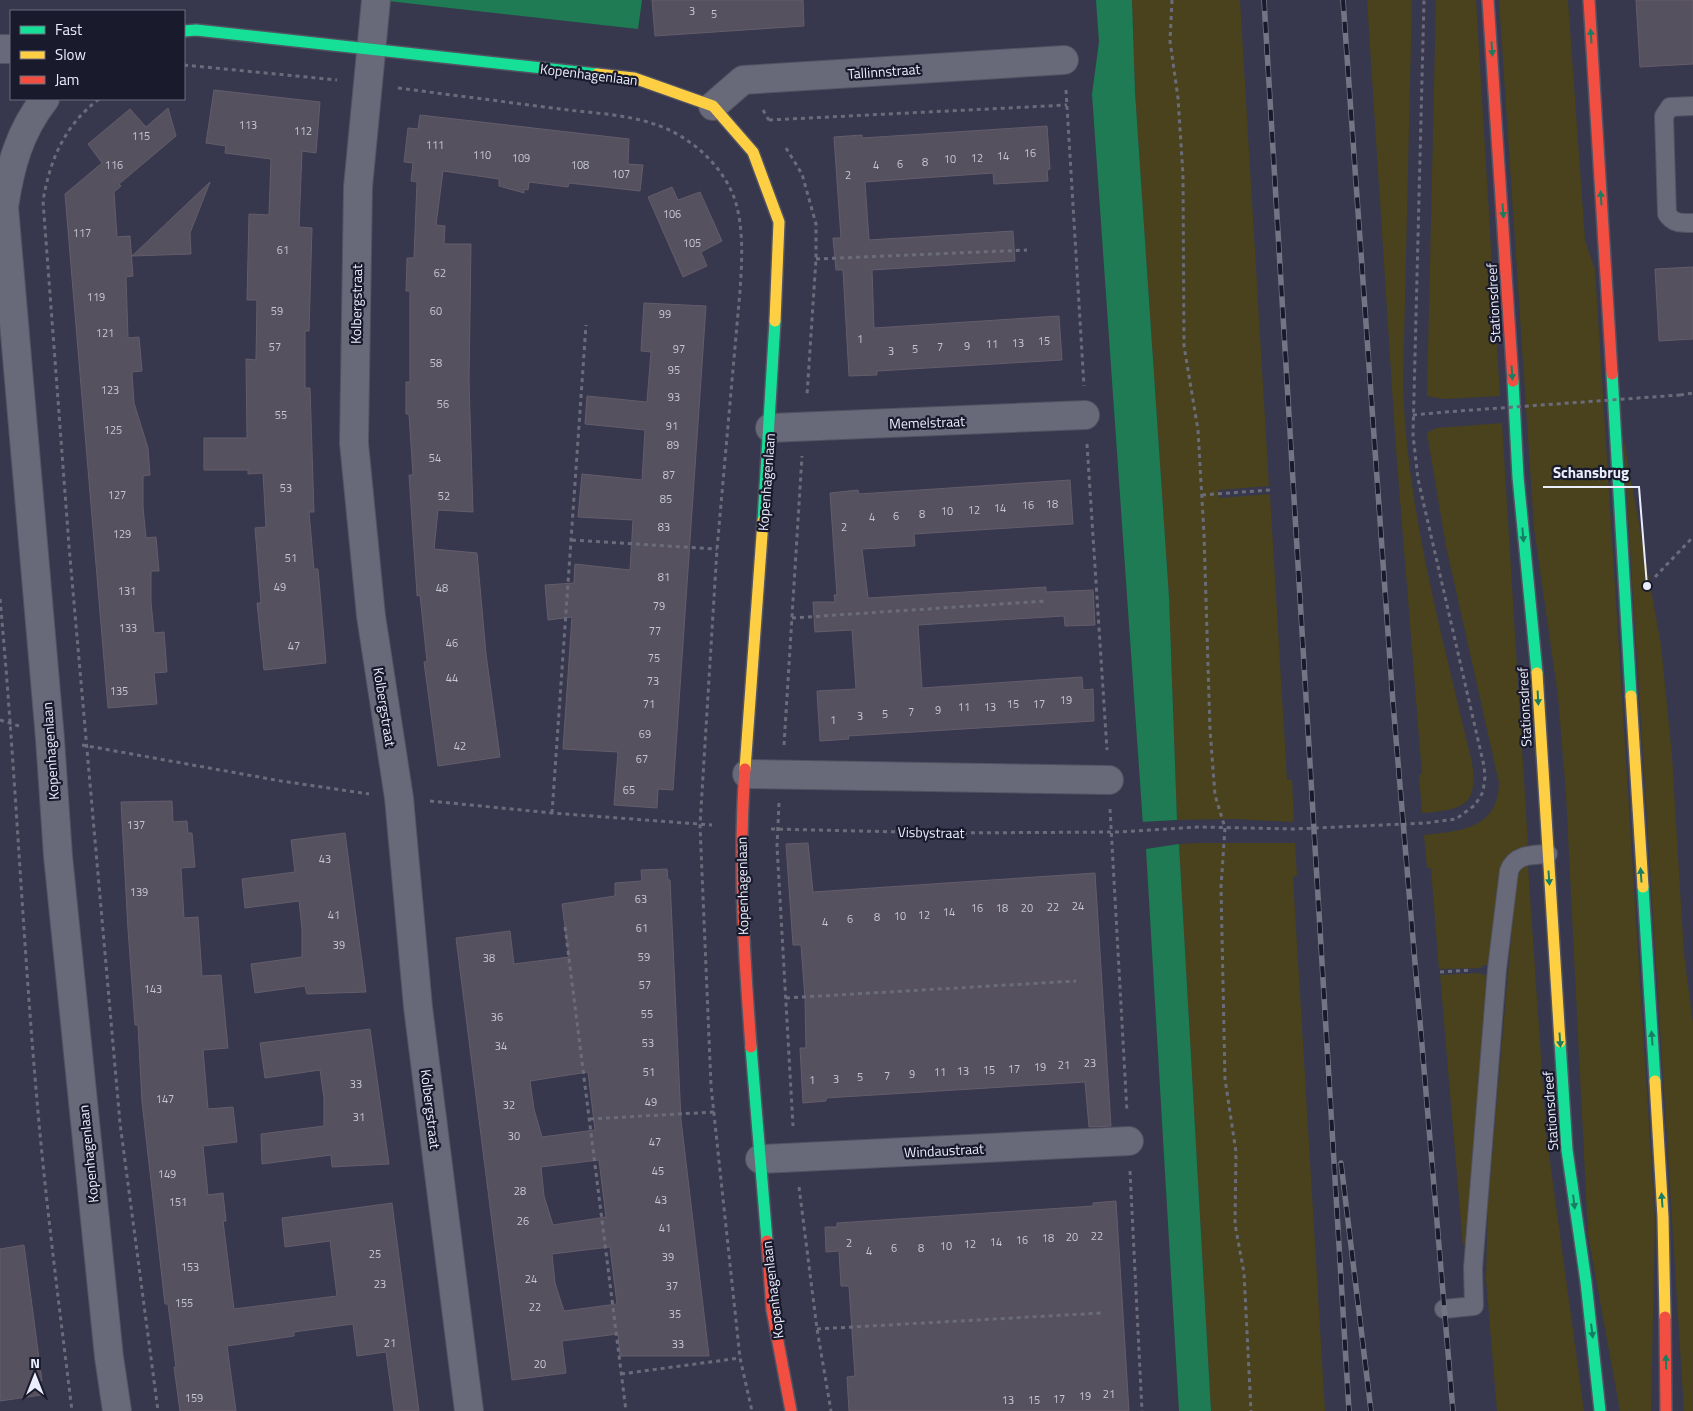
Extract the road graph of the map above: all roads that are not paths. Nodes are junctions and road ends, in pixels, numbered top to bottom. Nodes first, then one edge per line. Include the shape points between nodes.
1 (1488, 0) edge
2 (1588, 0) edge
3 (375, 8) edge
4 (185, 31) edge
5 (371, 50) junction
6 (1064, 60) road end
7 (44, 100) edge
8 (713, 106) junction
9 (1693, 106) edge
10 (1693, 223) edge
11 (1085, 415) road end
12 (770, 428) junction
13 (747, 774) junction
14 (1109, 780) road end
15 (1548, 854) junction
16 (1128, 1141) road end
17 (760, 1159) junction
18 (1444, 1309) dead end
19 (117, 1411) edge
20 (469, 1411) edge
21 (791, 1411) edge
22 (1600, 1411) edge
23 (1666, 1411) edge

1 -> 15 main road, Stationsdreef via 1518,477 1536,650
23 -> 2 main road via 1663,1217
3 - 5 street, Kolbergstraat
4 - 5 main road, Kopenhagenlaan
5 - 8 main road, Kopenhagenlaan via 634,78
5 - 20 street, Kolbergstraat via 358,187 354,443 371,616 398,798 418,1007
6 - 8 street, Tallinnstraat via 743,80
7 - 19 street, Kopenhagenlaan via 17,145 8,176 4,208 58,856
8 - 12 main road, Kopenhagenlaan via 753,152 779,222
9 - 10 lane via 1670,107 1664,116 1667,214 1679,224
11 - 12 street, Memelstraat
12 - 13 main road, Kopenhagenlaan
13 - 14 street
13 - 17 main road, Kopenhagenlaan via 742,826 743,938
15 - 18 lane via 1518,858 1509,871 1497,969 1473,1268 1474,1306
15 -> 22 main road, Stationsdreef via 1567,1150
16 - 17 street, Windaustraat
17 - 21 main road, Kopenhagenlaan via 772,1310

